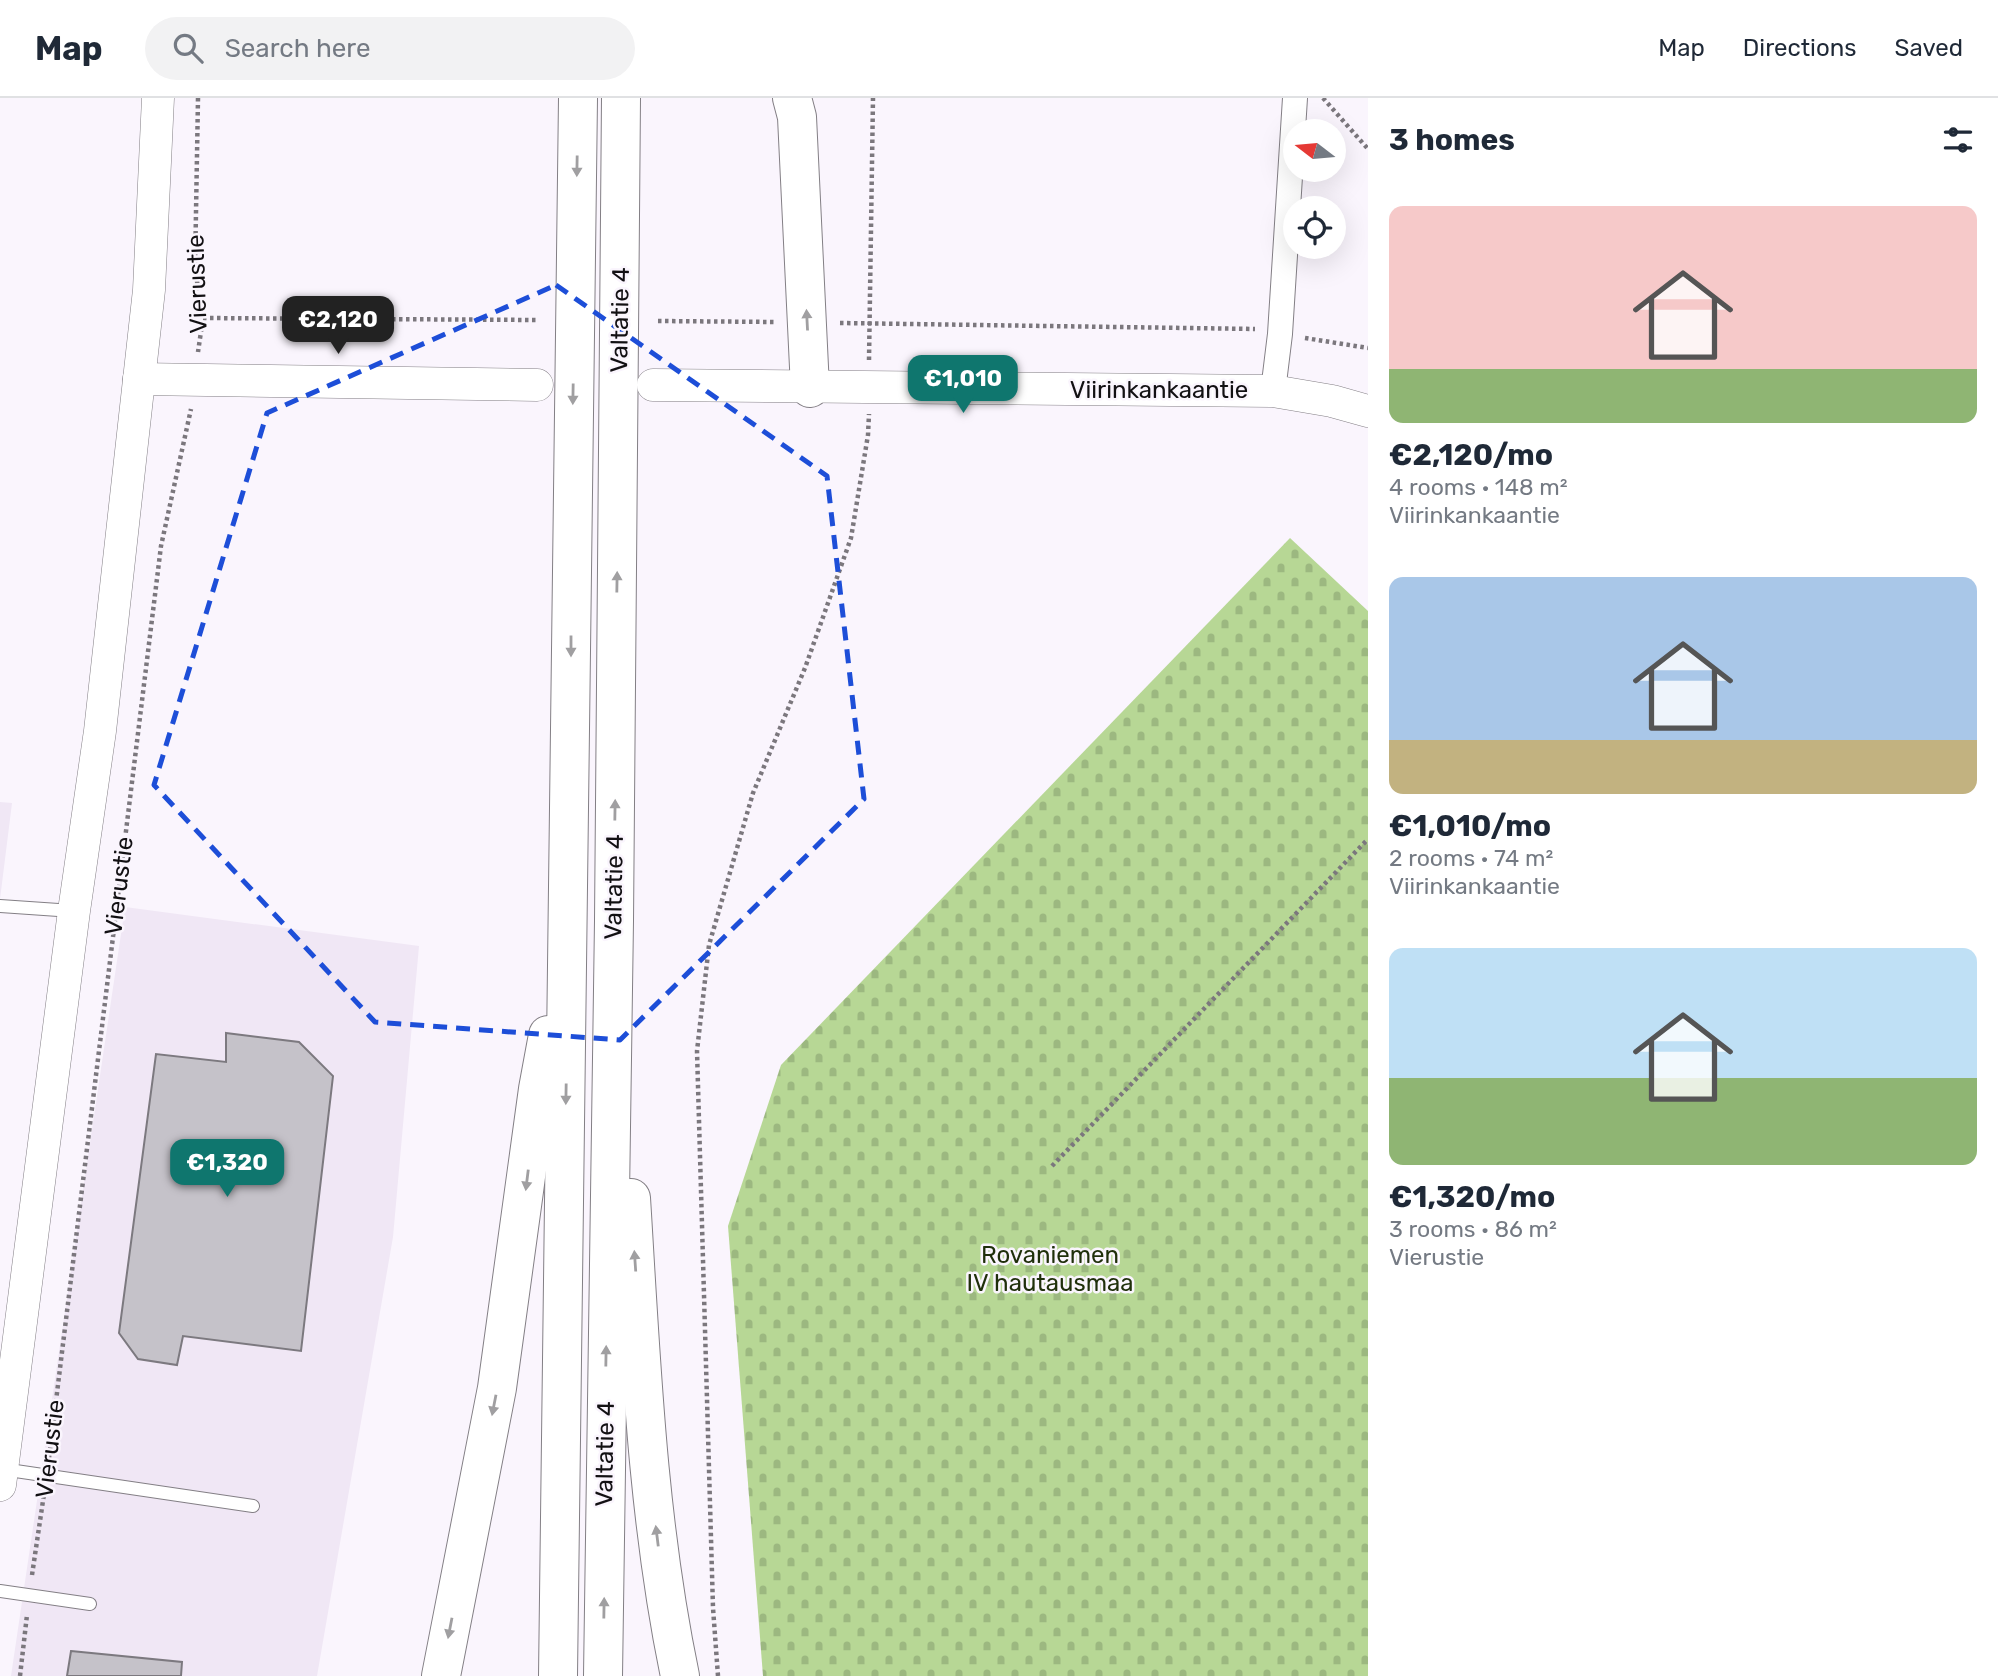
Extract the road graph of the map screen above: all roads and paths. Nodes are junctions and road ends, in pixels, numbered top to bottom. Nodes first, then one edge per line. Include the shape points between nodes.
1 (158, 98) edge
2 (198, 98) edge
3 (578, 98) edge
4 (621, 98) edge
5 (792, 98) edge
6 (873, 98) edge
7 (1295, 98) edge
8 (1324, 98) edge
9 (1368, 149) edge
10 (203, 318) junction
11 (538, 320) dead end
12 (657, 321) dead end
13 (807, 322) junction
14 (868, 324) junction
15 (1280, 334) junction
16 (1368, 348) edge
17 (139, 379) junction
18 (195, 379) junction
19 (537, 385) dead end
20 (653, 386) dead end
21 (810, 388) junction
22 (869, 388) junction
23 (1273, 391) junction
24 (1368, 411) edge
25 (1368, 839) edge
26 (0, 906) edge
27 (74, 911) junction
28 (568, 919) junction
29 (614, 921) junction
30 (1052, 1166) dead end
31 (1, 1477) edge
32 (47, 1477) junction
33 (253, 1506) dead end
34 (0, 1591) edge
35 (29, 1595) junction
36 (90, 1604) dead end
37 (20, 1676) edge
38 (441, 1676) edge
39 (558, 1676) edge
40 (603, 1676) edge
41 (680, 1676) edge
42 (718, 1676) edge

1 - 17 street, Vierustie via 149,290
2 - 10 path, Vierustie via 195,270
3 -> 28 highway, Valtatie 4
29 -> 4 highway, Valtatie 4
13 -> 5 highway via 797,117
6 - 14 path
7 - 15 street
8 - 9 path
10 - 11 path
10 - 18 path, Vierustie
12 - 13 path
13 - 14 path
13 - 21 highway
14 - 15 path via 1255,329
14 - 22 path
15 - 16 path
15 - 23 street
17 - 18 street
17 - 27 street, Vierustie via 100,731
18 - 19 street
18 - 32 path, Vierustie via 161,546
20 - 21 street, Viirinkankaantie
21 - 22 street, Viirinkankaantie
22 - 23 street, Viirinkankaantie
22 - 42 path via 868,435 851,538 805,668 753,793 709,945 697,1051
23 - 24 street, Viirinkankaantie
25 - 30 path
26 - 27 lane
27 - 31 street, Vierustie
28 -> 38 highway via 538,1089 497,1388
28 -> 39 highway, Valtatie 4
40 -> 29 highway, Valtatie 4
41 -> 29 highway via 649,1470
31 - 32 lane
32 - 33 lane
32 - 35 path, Vierustie
34 - 35 lane
35 - 36 lane
35 - 37 path, Vierustie

